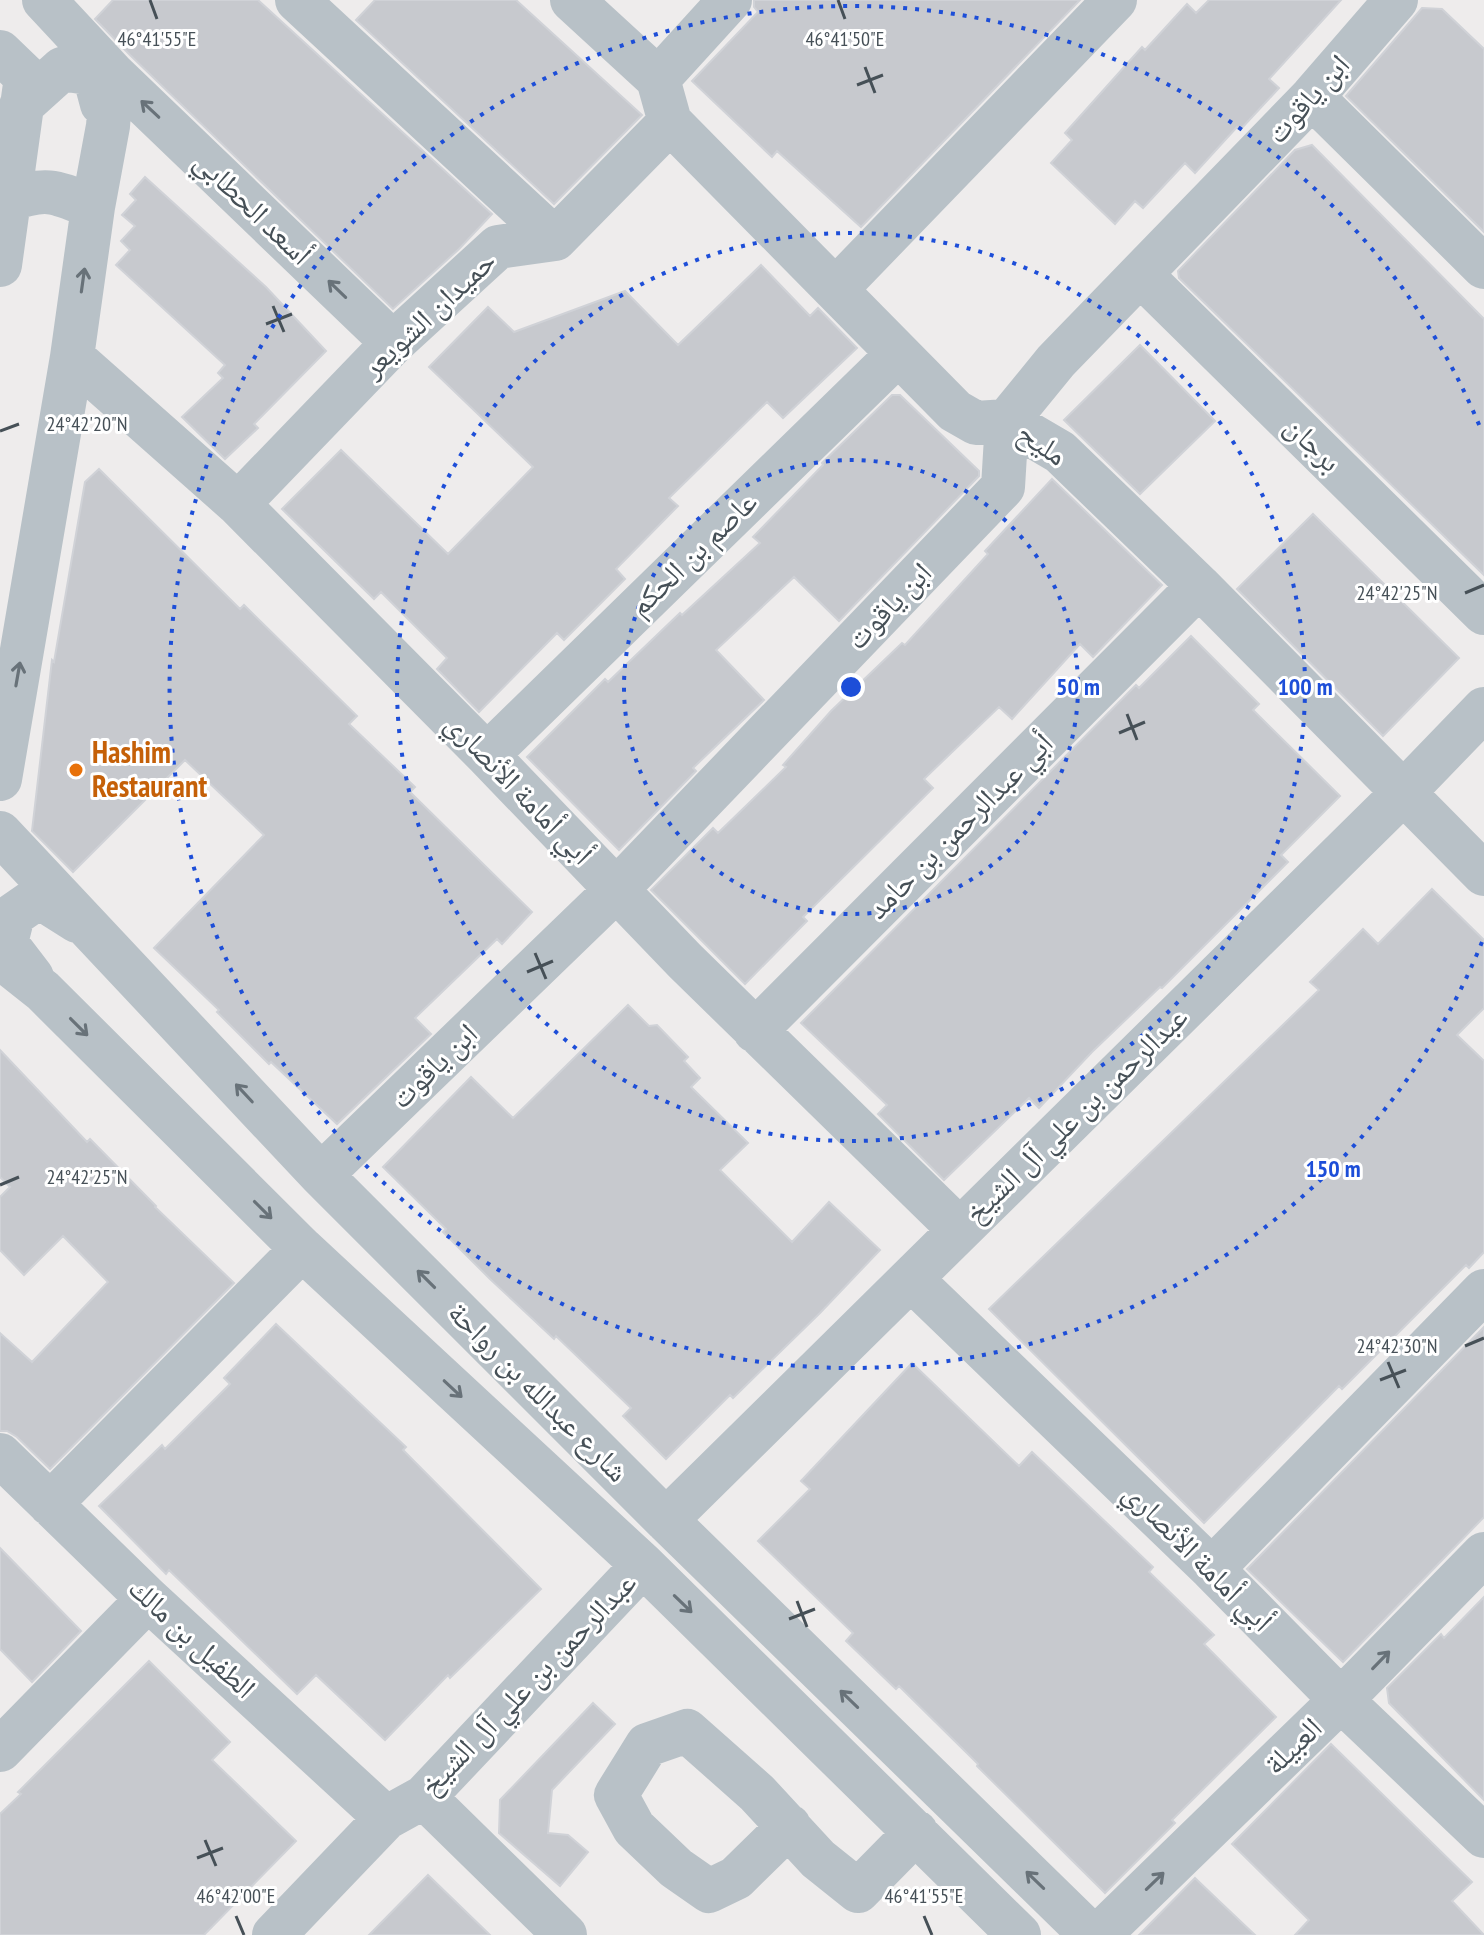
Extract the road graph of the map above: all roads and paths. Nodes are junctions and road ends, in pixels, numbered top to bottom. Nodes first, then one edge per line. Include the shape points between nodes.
1 (572, 0) edge
2 (730, 0) edge
3 (1115, 0) edge
4 (1396, 0) edge
5 (54, 3) edge
6 (312, 5) edge
7 (0, 52) edge
8 (112, 73) junction
9 (658, 79) junction
10 (1312, 97) junction
11 (21, 106) junction
12 (670, 122) junction
13 (108, 126) junction
14 (9, 200) junction
15 (93, 207) junction
16 (555, 239) junction
17 (0, 265) edge
18 (1484, 267) edge
19 (1141, 275) junction
20 (836, 289) junction
21 (393, 343) junction
22 (898, 354) junction
23 (72, 357) junction
24 (1007, 421) junction
25 (238, 504) junction
26 (1199, 586) junction
27 (1484, 613) edge
28 (1484, 709) edge
29 (487, 755) junction
30 (0, 779) edge
31 (1403, 793) junction
32 (0, 833) edge
33 (1484, 874) edge
34 (616, 890) junction
35 (92, 930) junction
36 (0, 957) edge
37 (43, 991) junction
38 (755, 1031) junction
39 (321, 1175) junction
40 (959, 1229) junction
41 (302, 1249) junction
42 (911, 1279) junction
43 (1484, 1291) edge
44 (0, 1455) edge
45 (50, 1504) junction
46 (666, 1520) junction
47 (1484, 1554) edge
48 (643, 1565) junction
49 (1212, 1569) junction
50 (148, 1599) junction
51 (1341, 1700) junction
52 (0, 1750) edge
53 (424, 1797) junction
54 (386, 1818) junction
55 (789, 1826) dead end
56 (916, 1832) junction
57 (1484, 1836) edge
58 (274, 1935) edge
59 (565, 1935) edge
60 (1019, 1935) edge
61 (1091, 1935) edge
62 (1099, 1935) edge

1 - 9 street
2 - 9 street
3 - 20 street
4 - 10 street, ابن ياقوت
5 - 8 street, أسعد الحطابي
6 - 16 street
7 - 11 street via 26,77
8 - 13 street
21 -> 8 street, أسعد الحطابي
9 - 12 street, مليح
10 - 18 street
10 - 19 street, ابن ياقوت
11 - 13 street via 62,69 94,74
11 - 14 street
12 - 16 street
12 - 20 street, مليح
13 - 15 street
14 - 15 street via 36,191
14 - 17 street
23 -> 15 street
16 - 21 street, حميدان الشويعر via 498,247
19 - 24 street, ابن ياقوت via 1056,361
19 - 27 street, برجان
20 - 22 street, مليح
21 - 25 street, حميدان الشويعر
22 - 24 street, مليح via 955,411 976,423
22 - 29 street, عاصم بن الحكم
23 - 25 street, أبي أمامة الأنصاري
30 -> 23 street
24 - 26 street, مليح via 1060,452
24 - 34 street, ابن ياقوت via 1003,487
25 - 29 street, أبي أمامة الأنصاري
26 - 31 street, مليح
26 - 38 street, أبي عبدالرحمن بن حامد
28 - 31 street, عبدالرحمن بن علي آل الشيخ
29 - 34 street, أبي أمامة الأنصاري
31 - 33 street, مليح
31 - 40 street, عبدالرحمن بن علي آل الشيخ
32 - 35 street, شارع عبدالله بن رواحة
34 - 38 street, أبي أمامة الأنصاري
34 - 39 street, ابن ياقوت
35 - 37 street via 39,897 13,915 6,943
39 -> 35 street, شارع عبدالله بن رواحة
36 - 37 street, شارع عبدالله بن رواحة
37 -> 41 street, شارع عبدالله بن رواحة
38 - 40 street, أبي أمامة الأنصاري
46 -> 39 street, شارع عبدالله بن رواحة
40 - 42 street, عبدالرحمن بن علي آل الشيخ
41 - 45 street
41 -> 48 street, شارع عبدالله بن رواحة
42 - 46 street, عبدالرحمن بن علي آل الشيخ
42 - 49 street, أبي أمامة الأنصاري
43 - 49 street
44 - 45 street, الطفيل بن مالك
45 - 50 street, الطفيل بن مالك
61 -> 46 street, شارع عبدالله بن رواحة
51 -> 47 street, العبيلة
48 - 53 street, عبدالرحمن بن علي آل الشيخ
48 -> 56 street, شارع عبدالله بن رواحة
49 - 51 street, أبي أمامة الأنصاري
50 - 52 street
50 - 54 street, الطفيل بن مالك
51 - 57 street, أبي أمامة الأنصاري
62 -> 51 street, العبيلة
53 - 54 street, عبدالرحمن بن علي آل الشيخ
53 - 59 street
54 - 58 street, عبدالرحمن بن علي آل الشيخ
55 - 56 street via 818,1859 858,1891
56 - 60 street, شارع عبدالله بن رواحة

